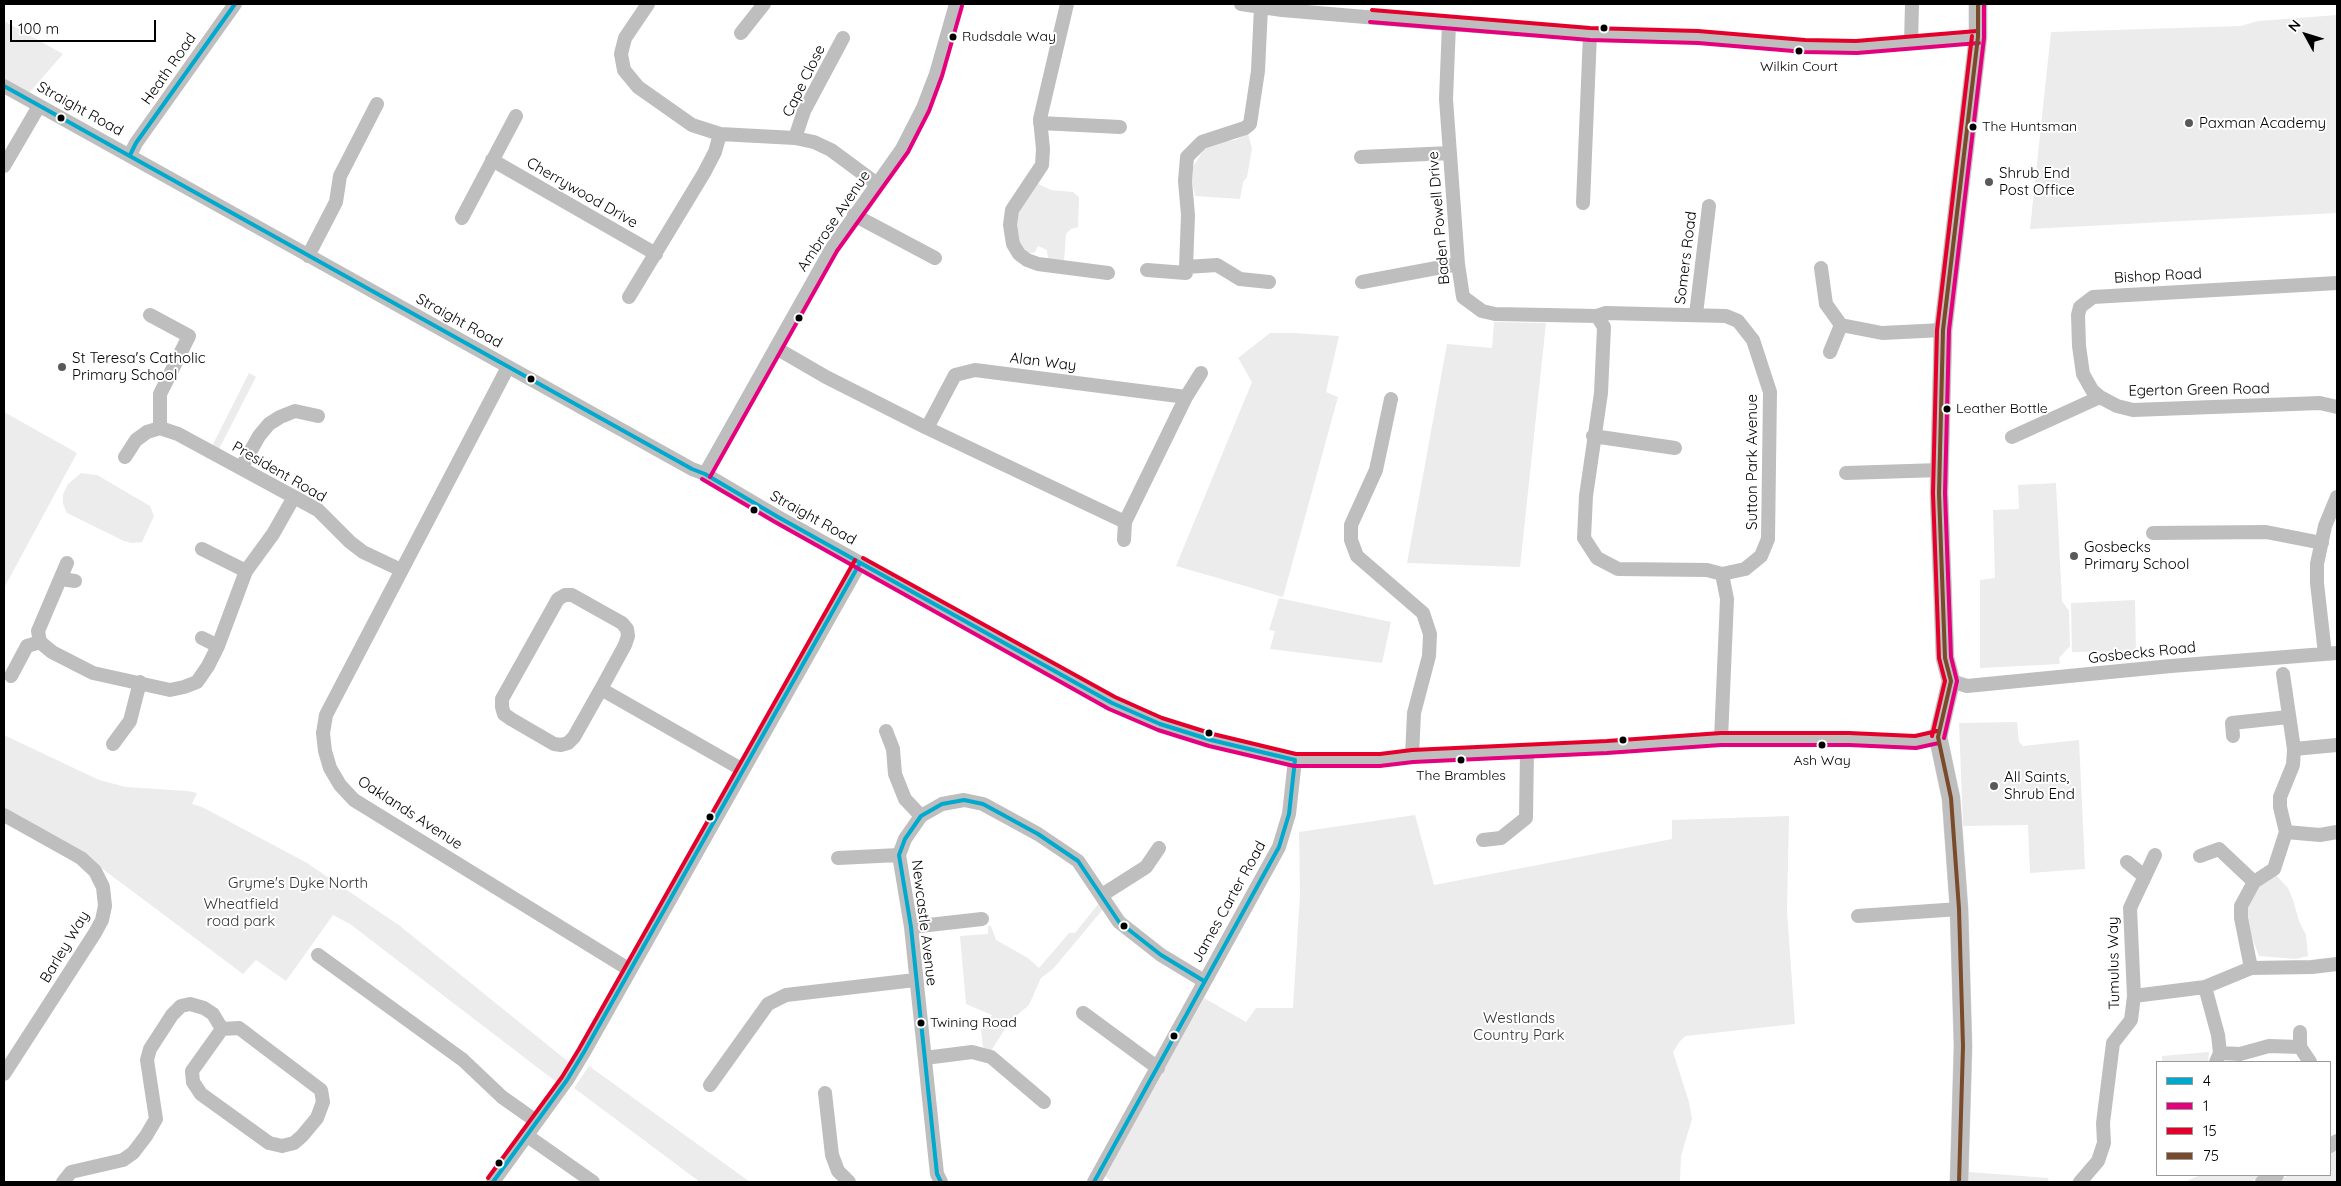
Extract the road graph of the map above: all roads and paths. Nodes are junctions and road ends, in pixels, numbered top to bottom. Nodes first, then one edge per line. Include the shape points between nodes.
1 (235, 4) edge
2 (648, 4) edge
3 (764, 4) edge
4 (956, 4) edge
5 (1067, 4) edge
6 (1241, 4) edge
7 (1912, 4) edge
8 (1978, 4) edge
9 (1261, 7) junction
10 (1371, 10) edge
11 (1449, 24) junction
12 (741, 33) dead end
13 (1590, 34) junction
14 (1978, 37) junction
15 (843, 38) dead end
16 (1911, 43) junction
17 (4, 86) edge
18 (377, 104) dead end
19 (39, 106) junction
20 (516, 116) dead end
21 (1040, 123) junction
22 (1120, 127) dead end
23 (720, 134) junction
24 (795, 138) junction
25 (1450, 153) junction
26 (130, 155) junction
27 (1361, 157) dead end
28 (492, 160) junction
29 (4, 166) edge
30 (877, 184) junction
31 (1583, 204) dead end
32 (1709, 206) dead end
33 (854, 215) junction
34 (462, 218) dead end
35 (656, 254) junction
36 (308, 256) junction
37 (935, 258) dead end
38 (1458, 264) junction
39 (1821, 268) dead end
40 (1147, 270) dead end
41 (1108, 273) dead end
42 (1186, 273) junction
43 (1269, 282) dead end
44 (1362, 282) dead end
45 (2337, 283) edge
46 (630, 297) dead end
47 (1696, 314) junction
48 (150, 315) dead end
49 (1597, 316) junction
50 (1841, 325) junction
51 (1943, 330) junction
52 (776, 348) junction
53 (1830, 352) dead end
54 (508, 367) junction
55 (1201, 373) dead end
56 (1186, 397) junction
57 (2100, 397) junction
58 (1391, 399) dead end
59 (2337, 407) edge
60 (318, 416) dead end
61 (160, 428) junction
62 (927, 428) junction
63 (1594, 436) junction
64 (2012, 437) dead end
65 (1676, 448) dead end
66 (125, 457) dead end
67 (241, 468) junction
68 (1940, 470) junction
69 (1846, 473) dead end
70 (705, 474) junction
71 (294, 497) junction
72 (2337, 497) edge
73 (1125, 522) junction
74 (2153, 533) dead end
75 (1124, 540) dead end
76 (2322, 543) junction
77 (202, 549) dead end
78 (860, 563) junction
79 (67, 564) dead end
80 (401, 570) junction
81 (246, 571) junction
82 (1722, 574) junction
83 (202, 638) dead end
84 (40, 642) junction
85 (218, 646) junction
86 (2331, 654) edge
87 (2283, 674) dead end
88 (11, 676) dead end
89 (1951, 681) junction
90 (140, 682) junction
91 (601, 689) junction
92 (2288, 717) junction
93 (2231, 723) dead end
94 (886, 731) dead end
95 (1938, 737) junction
96 (1721, 739) junction
97 (113, 744) dead end
98 (2337, 746) edge
99 (2294, 749) junction
100 (1527, 750) junction
101 (1412, 756) junction
102 (1296, 760) junction
103 (743, 770) junction
104 (4, 815) edge
105 (921, 816) junction
106 (2286, 832) junction
107 (2337, 832) edge
108 (1483, 840) dead end
109 (1159, 848) dead end
110 (2155, 854) dead end
111 (899, 855) junction
112 (2200, 856) dead end
113 (838, 858) dead end
114 (2126, 862) dead end
115 (2144, 876) junction
116 (2254, 882) junction
117 (1102, 895) junction
118 (1959, 909) junction
119 (1858, 916) dead end
120 (982, 919) dead end
121 (911, 927) junction
122 (318, 955) dead end
123 (2337, 964) edge
124 (2252, 968) junction
125 (630, 970) junction
126 (915, 980) junction
127 (1204, 981) junction
128 (2205, 987) junction
129 (2134, 996) junction
130 (1083, 1013) dead end
131 (222, 1029) junction
132 (2300, 1032) dead end
133 (2300, 1047) junction
134 (925, 1058) junction
135 (2218, 1058) edge
136 (2309, 1061) edge
137 (1158, 1068) junction
138 (4, 1074) edge
139 (710, 1085) dead end
140 (825, 1093) dead end
141 (1044, 1102) dead end
142 (536, 1121) junction
143 (526, 1135) junction
144 (2275, 1176) edge
145 (2084, 1181) edge
146 (63, 1182) edge
147 (493, 1182) edge
148 (593, 1182) edge
149 (849, 1182) edge
150 (940, 1182) edge
151 (1094, 1182) edge
152 (1959, 1182) edge
153 (2262, 1182) edge

1 - 26 street, Heath Road
2 - 23 street via 625,38 621,54 624,70 638,87 674,114 692,125
3 - 12 street
4 - 30 street, Ambrose Avenue via 923,108 902,149
5 - 21 street
6 - 9 street
7 - 16 street
8 - 14 main road
9 - 10 street
9 - 42 street via 1258,71 1250,124 1202,142 1187,157
10 - 11 street
11 - 13 street
11 - 25 street, Baden Powell Drive via 1446,99
13 - 16 street via 1698,37 1805,46
13 - 31 street
14 - 16 street
14 - 51 main road
15 - 24 street, Cape Close via 804,111
17 - 19 street, Straight Road
18 - 36 street via 340,176 336,202
19 - 26 street, Straight Road
19 - 29 street
20 - 28 street
21 - 22 street
21 - 41 street via 1042,164 1012,210 1013,244 1019,254 1038,264
23 - 24 street
23 - 35 street via 704,173
24 - 30 street via 831,150
25 - 27 street
25 - 38 street, Baden Powell Drive
26 - 36 street, Straight Road
28 - 34 street
28 - 35 street, Cherrywood Drive
30 - 33 street, Ambrose Avenue
32 - 47 street, Somers Road
33 - 37 street
33 - 52 street, Ambrose Avenue
35 - 46 street
36 - 54 street, Straight Road
38 - 44 street
38 - 49 street, Baden Powell Drive via 1463,297 1482,311
39 - 50 street via 1826,304
40 - 42 street
42 - 43 street via 1217,265 1240,279
45 - 57 street, Bishop Road via 2093,297 2080,307 2079,346 2083,374
47 - 49 street, Sutton Park Avenue via 1606,313
47 - 82 street, Sutton Park Avenue via 1726,316 1738,321 1753,340 1770,392 1768,539 1761,556 1745,569
48 - 61 street via 189,336 160,394
49 - 63 street via 1604,326 1601,393
50 - 51 street via 1882,333
50 - 53 street
51 - 68 main road
52 - 62 street
52 - 70 street, Ambrose Avenue
54 - 70 street, Straight Road
54 - 80 street, Oaklands Avenue
55 - 56 street
56 - 62 street, Alan Way via 975,370 955,376
56 - 73 street
57 - 59 street, Egerton Green Road via 2133,410 2320,403
57 - 64 street
58 - 101 street via 1376,470 1351,525 1351,540 1357,556 1423,613 1430,634 1429,656 1414,713
60 - 67 street via 295,411 274,421 259,436
61 - 66 street via 136,440
61 - 67 street, President Road via 178,434
62 - 73 street
63 - 65 street
63 - 82 street via 1584,538 1597,558 1618,569 1707,570
67 - 71 street, President Road
68 - 69 street
68 - 89 main road via 1946,658
70 - 78 street, Straight Road
71 - 80 street, President Road via 318,510 363,552
71 - 81 street via 273,534
72 - 76 street
73 - 75 street
74 - 76 street via 2266,532
76 - 86 street via 2317,583
77 - 81 street
78 - 102 street, Straight Road via 1112,703 1160,724 1211,740
78 - 103 street
79 - 84 street via 68,580 38,630
80 - 125 street, Oaklands Avenue via 326,715 323,733 330,768 354,800
81 - 85 street
82 - 96 street via 1727,599
83 - 85 street
84 - 88 street via 27,646
84 - 90 street via 52,652 93,673
85 - 90 street via 197,682 170,690
86 - 89 street, Gosbecks Road via 1968,686
87 - 92 street
89 - 95 main road
90 - 97 street via 130,722
91 - 91 street via 574,737 561,745 504,714 502,699 558,599 565,595 572,595 622,622 627,629 625,645
91 - 103 street
92 - 93 street
92 - 99 street
94 - 105 street via 893,749 895,774 905,799
95 - 96 street, Straight Road via 1916,742
95 - 118 main road via 1951,798
96 - 100 street, Straight Road
98 - 99 street
99 - 106 street via 2293,766 2280,796
100 - 101 street, Straight Road
100 - 108 street via 1526,818 1501,838
101 - 102 street, Straight Road via 1380,760
102 - 127 street, James Carter Road via 1290,814 1279,847
103 - 125 street
104 - 138 street, Barley Way via 82,858 95,871 103,887 105,906 95,933
105 - 111 street, Newcastle Avenue via 905,839
105 - 117 street, Newcastle Avenue via 942,804 964,800 983,804 1038,834 1078,861
106 - 107 street via 2320,835
106 - 116 street via 2274,868
109 - 117 street via 1146,867
110 - 115 street, Tumulus Way
111 - 113 street
111 - 121 street, Newcastle Avenue
112 - 116 street via 2220,844
114 - 115 street
115 - 129 street, Tumulus Way via 2130,908
116 - 124 street via 2241,906
117 - 127 street, Newcastle Avenue via 1119,922 1132,933
118 - 119 street
118 - 152 main road via 1963,1049
120 - 121 street
121 - 126 street, Newcastle Avenue
122 - 142 street via 464,1060 502,1097
123 - 124 street via 2312,968
124 - 128 street
125 - 142 street via 567,1080
126 - 134 street, Newcastle Avenue
126 - 139 street via 786,995 768,1004
127 - 137 street, James Carter Road
128 - 129 street
128 - 135 street via 2218,1035
129 - 145 street, Tumulus Way via 2131,1020 2113,1043 2103,1124 2104,1144 2098,1162
130 - 137 street
131 - 131 street via 192,1071 193,1082 201,1094 269,1143 282,1146 294,1143 316,1118 323,1102 321,1090 239,1028
131 - 146 street via 213,1014 204,1008 190,1004 181,1006 150,1049 147,1060 156,1119 146,1136 134,1153 123,1160 71,1172
132 - 133 street
133 - 135 street via 2269,1046
133 - 136 street
134 - 141 street via 972,1052 991,1057
134 - 150 street, Newcastle Avenue
137 - 151 street, James Carter Road
140 - 149 street via 832,1155 838,1171
142 - 143 street
143 - 147 street
143 - 148 street
144 - 153 street

